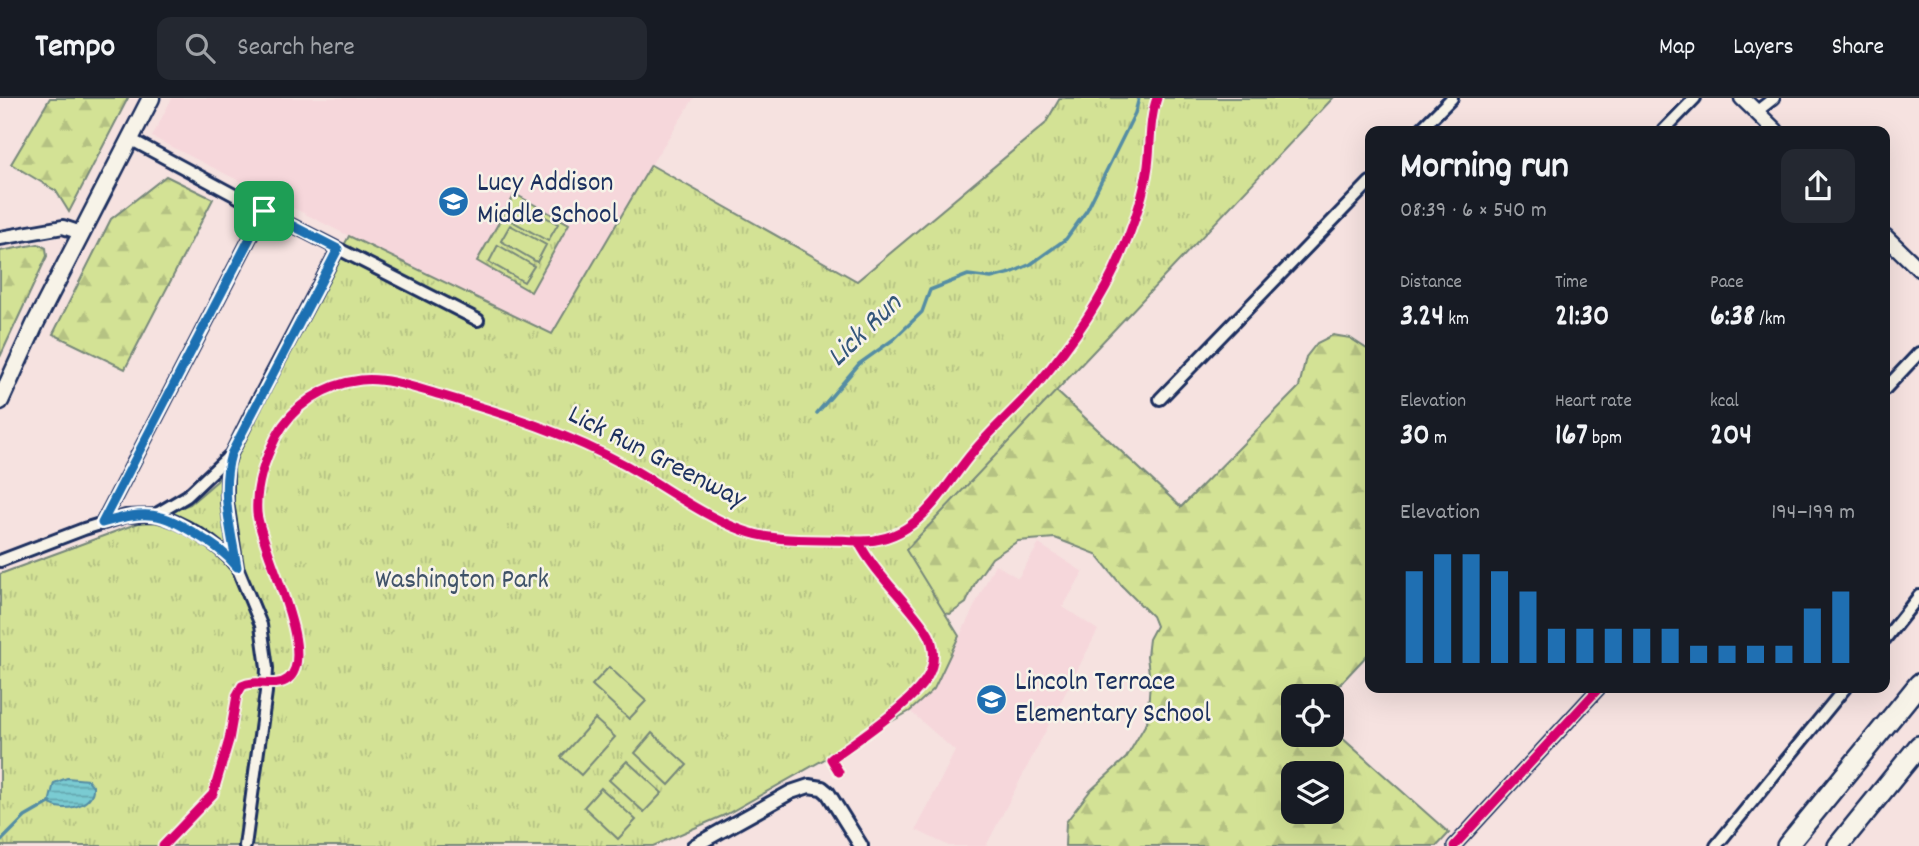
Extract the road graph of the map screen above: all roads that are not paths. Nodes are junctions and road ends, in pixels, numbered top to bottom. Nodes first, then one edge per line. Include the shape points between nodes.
1 (151, 98) edge
2 (1452, 98) edge
3 (1695, 98) edge
4 (1742, 98) edge
5 (1774, 98) edge
6 (1756, 112) junction
7 (1424, 126) edge
8 (1668, 126) edge
9 (1771, 126) edge
10 (130, 139) junction
11 (1365, 187) edge
12 (264, 211) junction
13 (81, 233) junction
14 (0, 238) edge
15 (1890, 241) edge
16 (338, 249) junction
17 (1919, 269) edge
18 (478, 320) dead end
19 (1919, 353) edge
20 (1890, 384) edge
21 (1160, 399) dead end
22 (0, 401) edge
23 (231, 454) junction
24 (155, 515) junction
25 (102, 523) junction
26 (0, 561) edge
27 (237, 567) junction
28 (1919, 596) edge
29 (1890, 633) edge
30 (1919, 684) edge
31 (1594, 693) edge
32 (1841, 693) edge
33 (1919, 746) edge
34 (697, 845) edge
35 (245, 846) edge
36 (861, 846) edge
37 (1454, 846) edge
38 (1716, 846) edge
39 (1787, 846) edge
40 (1838, 846) edge

1 - 10 main road
2 - 7 street
3 - 8 street
4 - 6 main road
5 - 6 street
6 - 9 main road
10 - 12 street
10 - 13 main road
11 - 21 street
12 - 16 street
12 - 25 street
13 - 14 street via 63,227
13 - 22 main road
15 - 17 main road
16 - 18 street
16 - 23 street
19 - 20 street
23 - 24 street via 187,496
23 - 27 street via 227,502
24 - 25 street
24 - 27 street via 177,522 220,549
25 - 26 street
27 - 35 street via 261,625 267,668
28 - 29 street
30 - 39 highway
31 - 37 street
32 - 38 street
33 - 40 highway
34 - 36 street via 809,786 828,793

